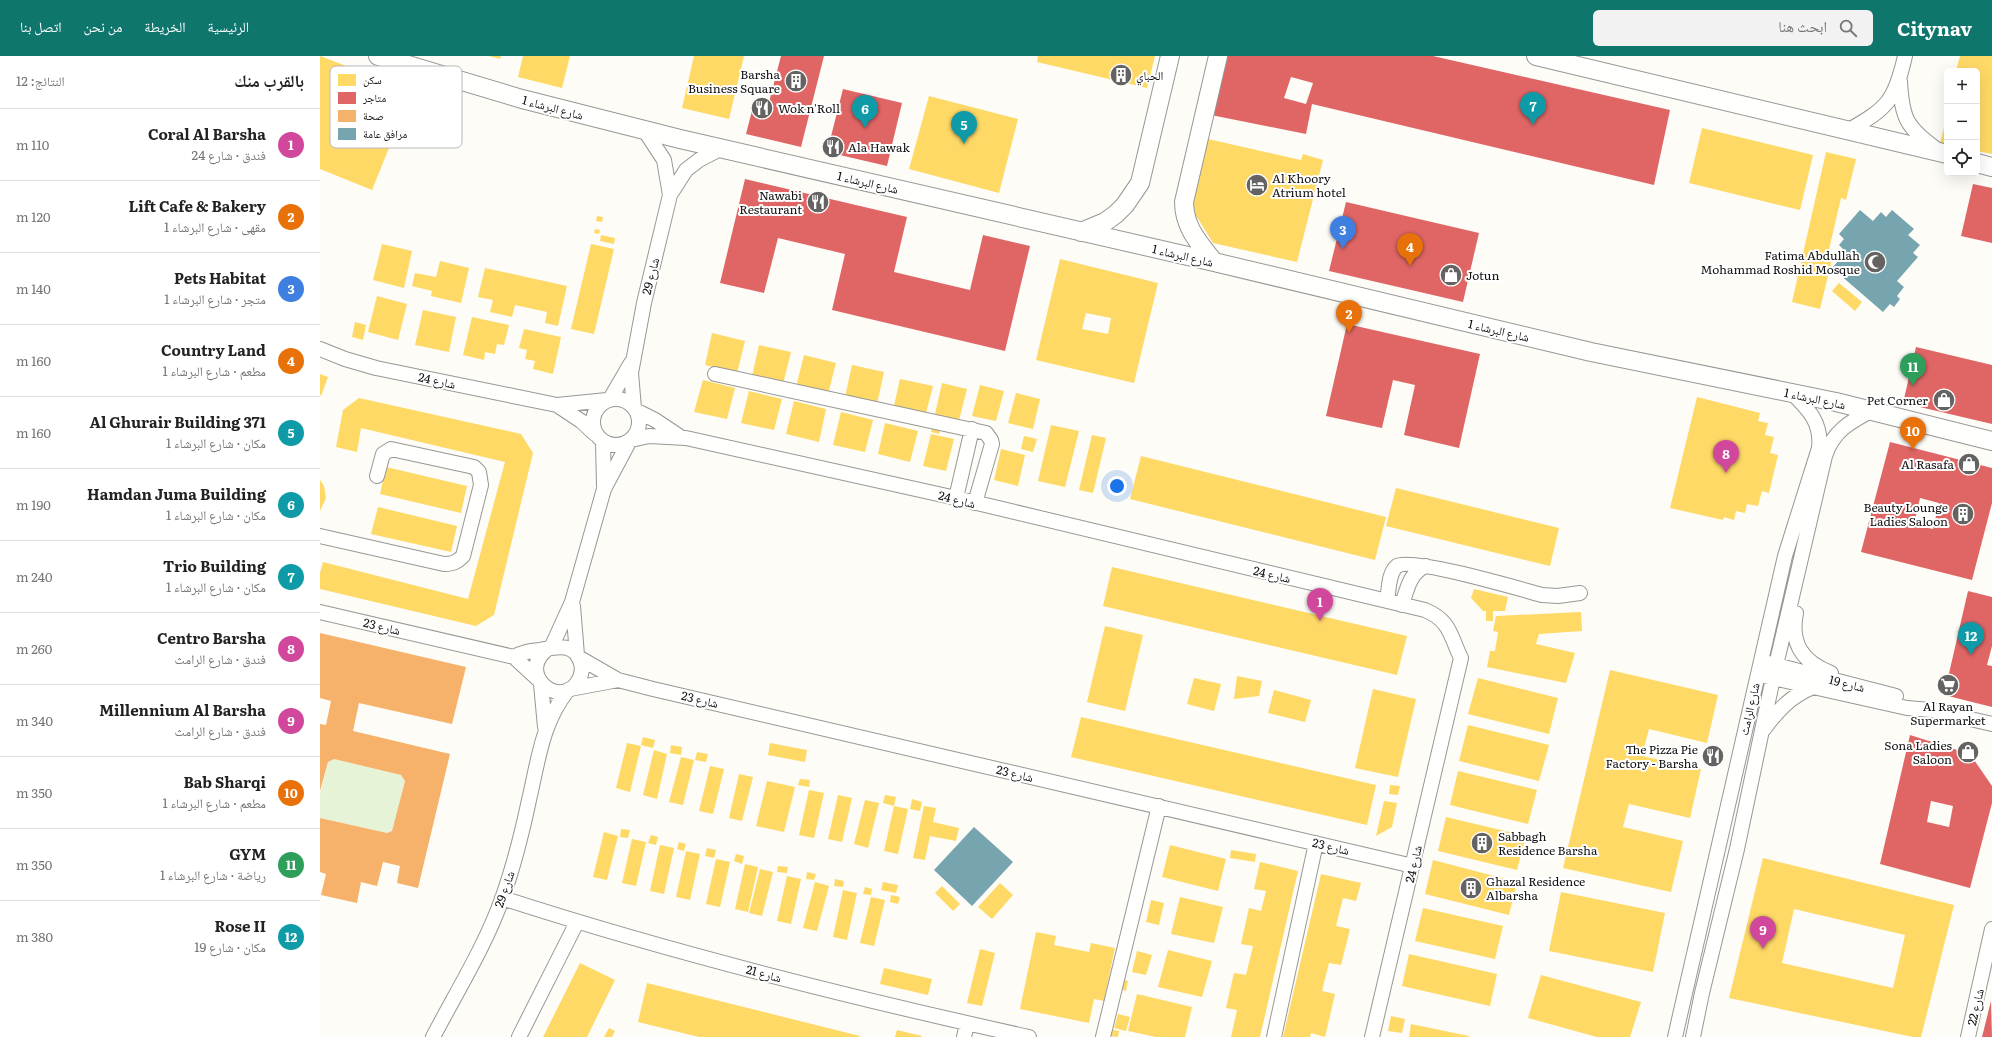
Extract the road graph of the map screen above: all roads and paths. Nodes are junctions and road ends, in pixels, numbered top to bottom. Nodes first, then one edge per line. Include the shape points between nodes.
1 (1170, 56) edge
2 (1218, 56) edge
3 (1536, 56) edge
4 (1905, 56) edge
5 (382, 57) edge
6 (412, 66) edge
7 (1900, 78) junction
8 (462, 81) edge
9 (1849, 130) junction
10 (645, 131) junction
11 (720, 148) junction
12 (1944, 154) edge
13 (1980, 164) edge
14 (1992, 167) edge
15 (670, 195) junction
16 (1081, 232) junction
17 (1214, 262) junction
18 (320, 349) edge
19 (634, 357) junction
20 (715, 374) dead end
21 (1791, 392) junction
22 (609, 400) junction
23 (557, 405) junction
24 (636, 410) junction
25 (1873, 410) junction
26 (972, 429) junction
27 (679, 437) junction
28 (599, 438) junction
29 (1992, 440) edge
30 (630, 441) junction
31 (377, 476) dead end
32 (604, 488) junction
33 (956, 498) junction
34 (974, 503) junction
35 (320, 536) edge
36 (1426, 566) junction
37 (1799, 567) junction
38 (1580, 594) dead end
39 (1387, 601) junction
40 (572, 602) junction
41 (1402, 605) junction
42 (320, 612) edge
43 (550, 648) junction
44 (578, 656) junction
45 (514, 657) junction
46 (1759, 668) junction
47 (1774, 672) junction
48 (618, 680) junction
49 (540, 682) junction
50 (1813, 687) junction
51 (1865, 688) junction
52 (569, 690) junction
53 (1931, 710) junction
54 (1992, 724) edge
55 (545, 729) junction
56 (1761, 732) junction
57 (1159, 806) junction
58 (1316, 843) junction
59 (1413, 866) junction
60 (502, 898) junction
61 (577, 922) junction
62 (1992, 929) edge
63 (966, 1030) edge
64 (433, 1037) edge
65 (519, 1037) edge
66 (1029, 1037) edge
67 (1103, 1037) edge
68 (1274, 1037) edge
69 (1372, 1037) edge
70 (1675, 1037) edge
71 (1693, 1037) edge
72 (1968, 1037) edge

1 - 16 street via 1140,183 1116,214 1105,222
2 - 17 street via 1184,202 1185,217 1191,232
3 - 9 street
4 - 7 street
5 - 6 street, شارع البرشاء 1
7 - 9 street via 1889,101 1881,110
7 - 12 street via 1902,106 1908,124 1918,135
8 - 10 street, شارع البرشاء 1
9 - 12 street
10 - 11 street, شارع البرشاء 1
10 - 15 street, شارع 29 via 664,160
11 - 15 street, شارع 29 via 689,168
11 - 16 street, شارع البرشاء 1
13 - 14 street
15 - 19 street, شارع 29 via 644,302
16 - 17 street, شارع البرشاء 1
17 - 21 street, شارع البرشاء 1 via 1591,352
18 - 23 street, شارع 24 via 376,368
19 - 22 street, شارع 29
19 - 24 street, شارع 29 via 630,373
20 - 26 street
21 - 25 street, شارع البرشاء 1
21 - 46 street, شارع الرامث via 1815,419 1819,442 1785,556
22 - 23 street, شارع 24
22 - 24 street via 621,399
22 - 28 street via 598,407 593,417
23 - 28 street, شارع 24 via 578,418
24 - 27 street, شارع 24
24 - 30 street via 640,424
25 - 29 street, شارع البرشاء 1
25 - 37 street, شارع الرامث via 1847,423 1830,443
26 - 33 street
26 - 34 street via 986,433 992,444
27 - 30 street, شارع 24 via 650,436
27 - 33 street, شارع 24
28 - 30 street via 607,445 615,446
28 - 32 street
30 - 32 street
31 - 35 street via 383,454 391,449 474,468 479,472 481,485 463,556 452,564 444,564
32 - 40 street
33 - 34 street, شارع 24
34 - 39 street, شارع 24
36 - 38 street via 1542,595
36 - 39 street via 1397,566 1392,572
36 - 41 street via 1417,570 1412,577
37 - 47 street, شارع الرامث
37 - 51 street via 1800,591 1794,632 1799,649 1819,668 1851,678
39 - 41 street, شارع 24
40 - 43 street via 563,626
40 - 44 street
41 - 59 street, شارع 24 via 1425,610 1445,622 1461,658
42 - 45 street, شارع 23
43 - 44 street via 565,647
43 - 45 street via 521,653
43 - 49 street via 537,662
44 - 48 street, شارع 23
44 - 52 street via 581,675
45 - 49 street, شارع 23
46 - 47 street, شارع 19
46 - 70 street, شارع الرامث
47 - 50 street, شارع 19
47 - 51 street, شارع 19
47 - 56 street, شارع الرامث
48 - 52 street, شارع 23
48 - 57 street, شارع 23
49 - 52 street via 553,691
49 - 55 street, شارع 29
50 - 53 street, شارع 19 via 1907,708
50 - 56 street via 1786,702
51 - 53 street, شارع 19 via 1910,700
52 - 55 street, شارع 29 via 557,705
53 - 54 street, شارع 19
55 - 60 street, شارع 29 via 518,848
56 - 71 street, شارع الرامث via 1737,849
57 - 58 street, شارع 23
57 - 67 street
58 - 59 street, شارع 23
58 - 68 street
59 - 69 street, شارع 24
60 - 61 street, شارع 21
60 - 64 street, شارع 29 via 485,938
61 - 63 street, شارع 21
61 - 65 street
62 - 72 street, شارع 22
63 - 66 street, شارع 21

